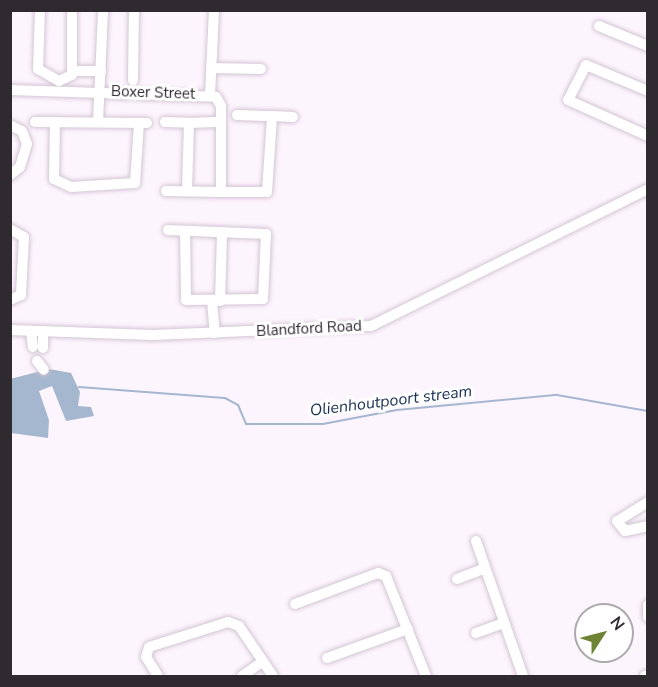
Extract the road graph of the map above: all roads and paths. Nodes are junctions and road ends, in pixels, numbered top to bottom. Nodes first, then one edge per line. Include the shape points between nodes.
1 (40, 10) edge
2 (72, 10) edge
3 (103, 10) edge
4 (134, 10) edge
5 (214, 10) edge
6 (599, 26) dead end
7 (648, 46) edge
8 (211, 68) junction
9 (261, 69) dead end
10 (72, 71) junction
11 (101, 71) junction
12 (133, 80) dead end
13 (10, 90) edge
14 (648, 91) edge
15 (101, 92) junction
16 (210, 95) junction
17 (237, 115) dead end
18 (272, 116) junction
19 (293, 117) dead end
20 (35, 122) dead end
21 (55, 122) junction
22 (98, 122) junction
23 (165, 122) dead end
24 (216, 122) dead end
25 (189, 123) junction
26 (10, 124) edge
27 (648, 136) edge
28 (10, 175) edge
29 (648, 189) edge
30 (166, 191) dead end
31 (187, 191) junction
32 (221, 192) junction
33 (10, 229) edge
34 (168, 230) dead end
35 (185, 231) junction
36 (222, 232) junction
37 (16, 272) edge
38 (10, 300) edge
39 (216, 301) junction
40 (10, 330) edge
41 (31, 331) junction
42 (44, 331) junction
43 (215, 333) junction
44 (648, 502) edge
45 (648, 526) edge
46 (476, 541) dead end
47 (485, 568) junction
48 (457, 579) dead end
49 (295, 604) dead end
50 (648, 605) edge
51 (648, 617) edge
52 (504, 623) junction
53 (408, 629) junction
54 (476, 633) dead end
55 (327, 658) dead end
56 (262, 662) junction
57 (158, 676) edge
58 (243, 676) edge
59 (273, 676) edge
60 (426, 676) edge
61 (523, 676) edge

1 - 10 street via 39,70 59,81 70,80
2 - 10 street
3 - 11 street
4 - 12 street
5 - 8 street
6 - 7 street
8 - 9 street
8 - 16 street
10 - 11 street
11 - 15 street
13 - 15 street, Boxer Street
14 - 27 street via 586,65 568,100
15 - 16 street, Boxer Street
15 - 22 street
16 - 32 street, Boxer Street via 221,106
17 - 18 street
18 - 19 street
18 - 32 street via 268,191
20 - 21 street
21 - 22 street
21 - 22 street via 54,179 71,187 135,183 143,123
23 - 25 street
24 - 25 street
25 - 31 street
26 - 28 street via 22,131 27,144 20,167
29 - 43 street, Blandford Road via 386,322
30 - 31 street
31 - 32 street
33 - 37 street via 24,237
34 - 35 street
35 - 36 street
35 - 39 street via 185,299
36 - 39 street
36 - 39 street via 263,233 268,238 264,298
37 - 38 street via 21,295
39 - 43 street
40 - 41 street, Blandford Road
41 - 42 street, Blandford Road
41 - 42 street via 38,347
42 - 43 street, Blandford Road
44 - 45 street via 617,521 625,531
46 - 47 street
47 - 48 street
47 - 52 street
49 - 53 street via 382,574 394,587
50 - 51 street
52 - 54 street
52 - 61 street
53 - 55 street
53 - 60 street
56 - 57 street via 238,626 228,622 148,647 146,657
56 - 58 street
56 - 59 street

